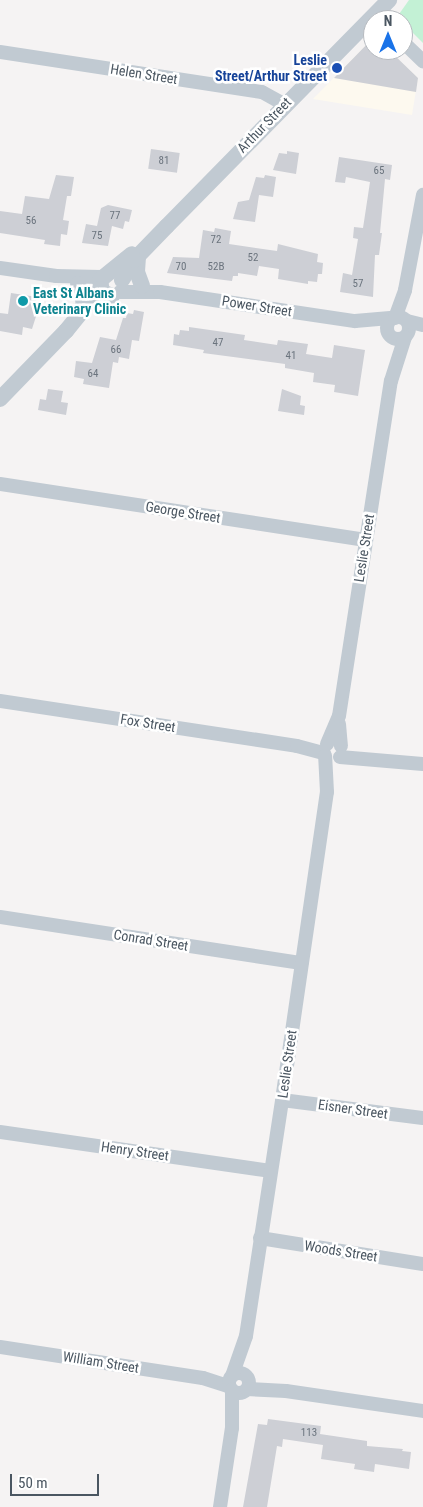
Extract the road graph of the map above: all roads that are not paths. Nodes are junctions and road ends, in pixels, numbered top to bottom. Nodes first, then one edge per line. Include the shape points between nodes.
1 (382, 7) edge
2 (0, 52) edge
3 (413, 52) edge
4 (423, 61) edge
5 (284, 104) junction
6 (423, 195) edge
7 (167, 226) junction
8 (138, 257) junction
9 (0, 268) edge
10 (56, 276) junction
11 (78, 284) junction
12 (111, 284) junction
13 (142, 286) junction
14 (160, 292) junction
15 (81, 313) junction
16 (400, 319) junction
17 (355, 321) junction
18 (423, 325) edge
19 (66, 331) junction
20 (423, 332) edge
21 (390, 334) junction
22 (405, 336) junction
23 (391, 381) junction
24 (0, 399) edge
25 (0, 484) edge
26 (366, 540) junction
27 (0, 701) edge
28 (333, 751) junction
29 (423, 764) edge
30 (0, 917) edge
31 (302, 963) junction
32 (282, 1100) junction
33 (423, 1118) edge
34 (0, 1132) edge
35 (270, 1171) junction
36 (260, 1238) junction
37 (423, 1264) edge
38 (0, 1347) edge
39 (239, 1384) junction
40 (423, 1411) edge
41 (220, 1507) edge

1 - 5 street, Arthur Street
2 - 5 street, Helen Street via 262,92
3 - 4 street
5 - 7 street, Arthur Street
6 - 16 street
7 - 8 street, Arthur Street
7 - 12 street, Arthur Street
8 - 12 street, Arthur Street
8 - 13 street via 137,272
9 - 10 street, Power Street
10 - 11 street, Power Street
10 - 12 street, Power Street
11 - 12 street, Power Street
11 - 15 street via 84,302
12 - 13 street, Power Street
12 - 14 street, Power Street
12 - 15 street, Arthur Street
12 - 19 street, Arthur Street via 84,321
13 - 14 street, Power Street
14 - 17 street, Power Street
15 - 19 street, Arthur Street
16 - 17 street, Power Street
16 - 18 street, Power Street
16 - 21 street via 388,327
16 - 22 street via 409,327
17 - 21 street, Power Street
19 - 24 street, Arthur Street
20 - 22 street
21 - 22 street via 399,339
21 - 23 street, Leslie Street
22 - 23 street, Leslie Street
23 - 26 street, Leslie Street
25 - 26 street, George Street
26 - 28 street, Leslie Street
27 - 28 street, Fox Street
28 - 29 street, Fox Street
28 - 31 street, Leslie Street
30 - 31 street, Conrad Street
31 - 32 street, Leslie Street
32 - 33 street, Eisner Street
32 - 35 street, Leslie Street
34 - 35 street, Henry Street
35 - 36 street, Leslie Street
36 - 37 street, Woods Street
36 - 39 street, Leslie Street
38 - 39 street, William Street
39 - 40 street, William Street
39 - 41 street, Leslie Street

